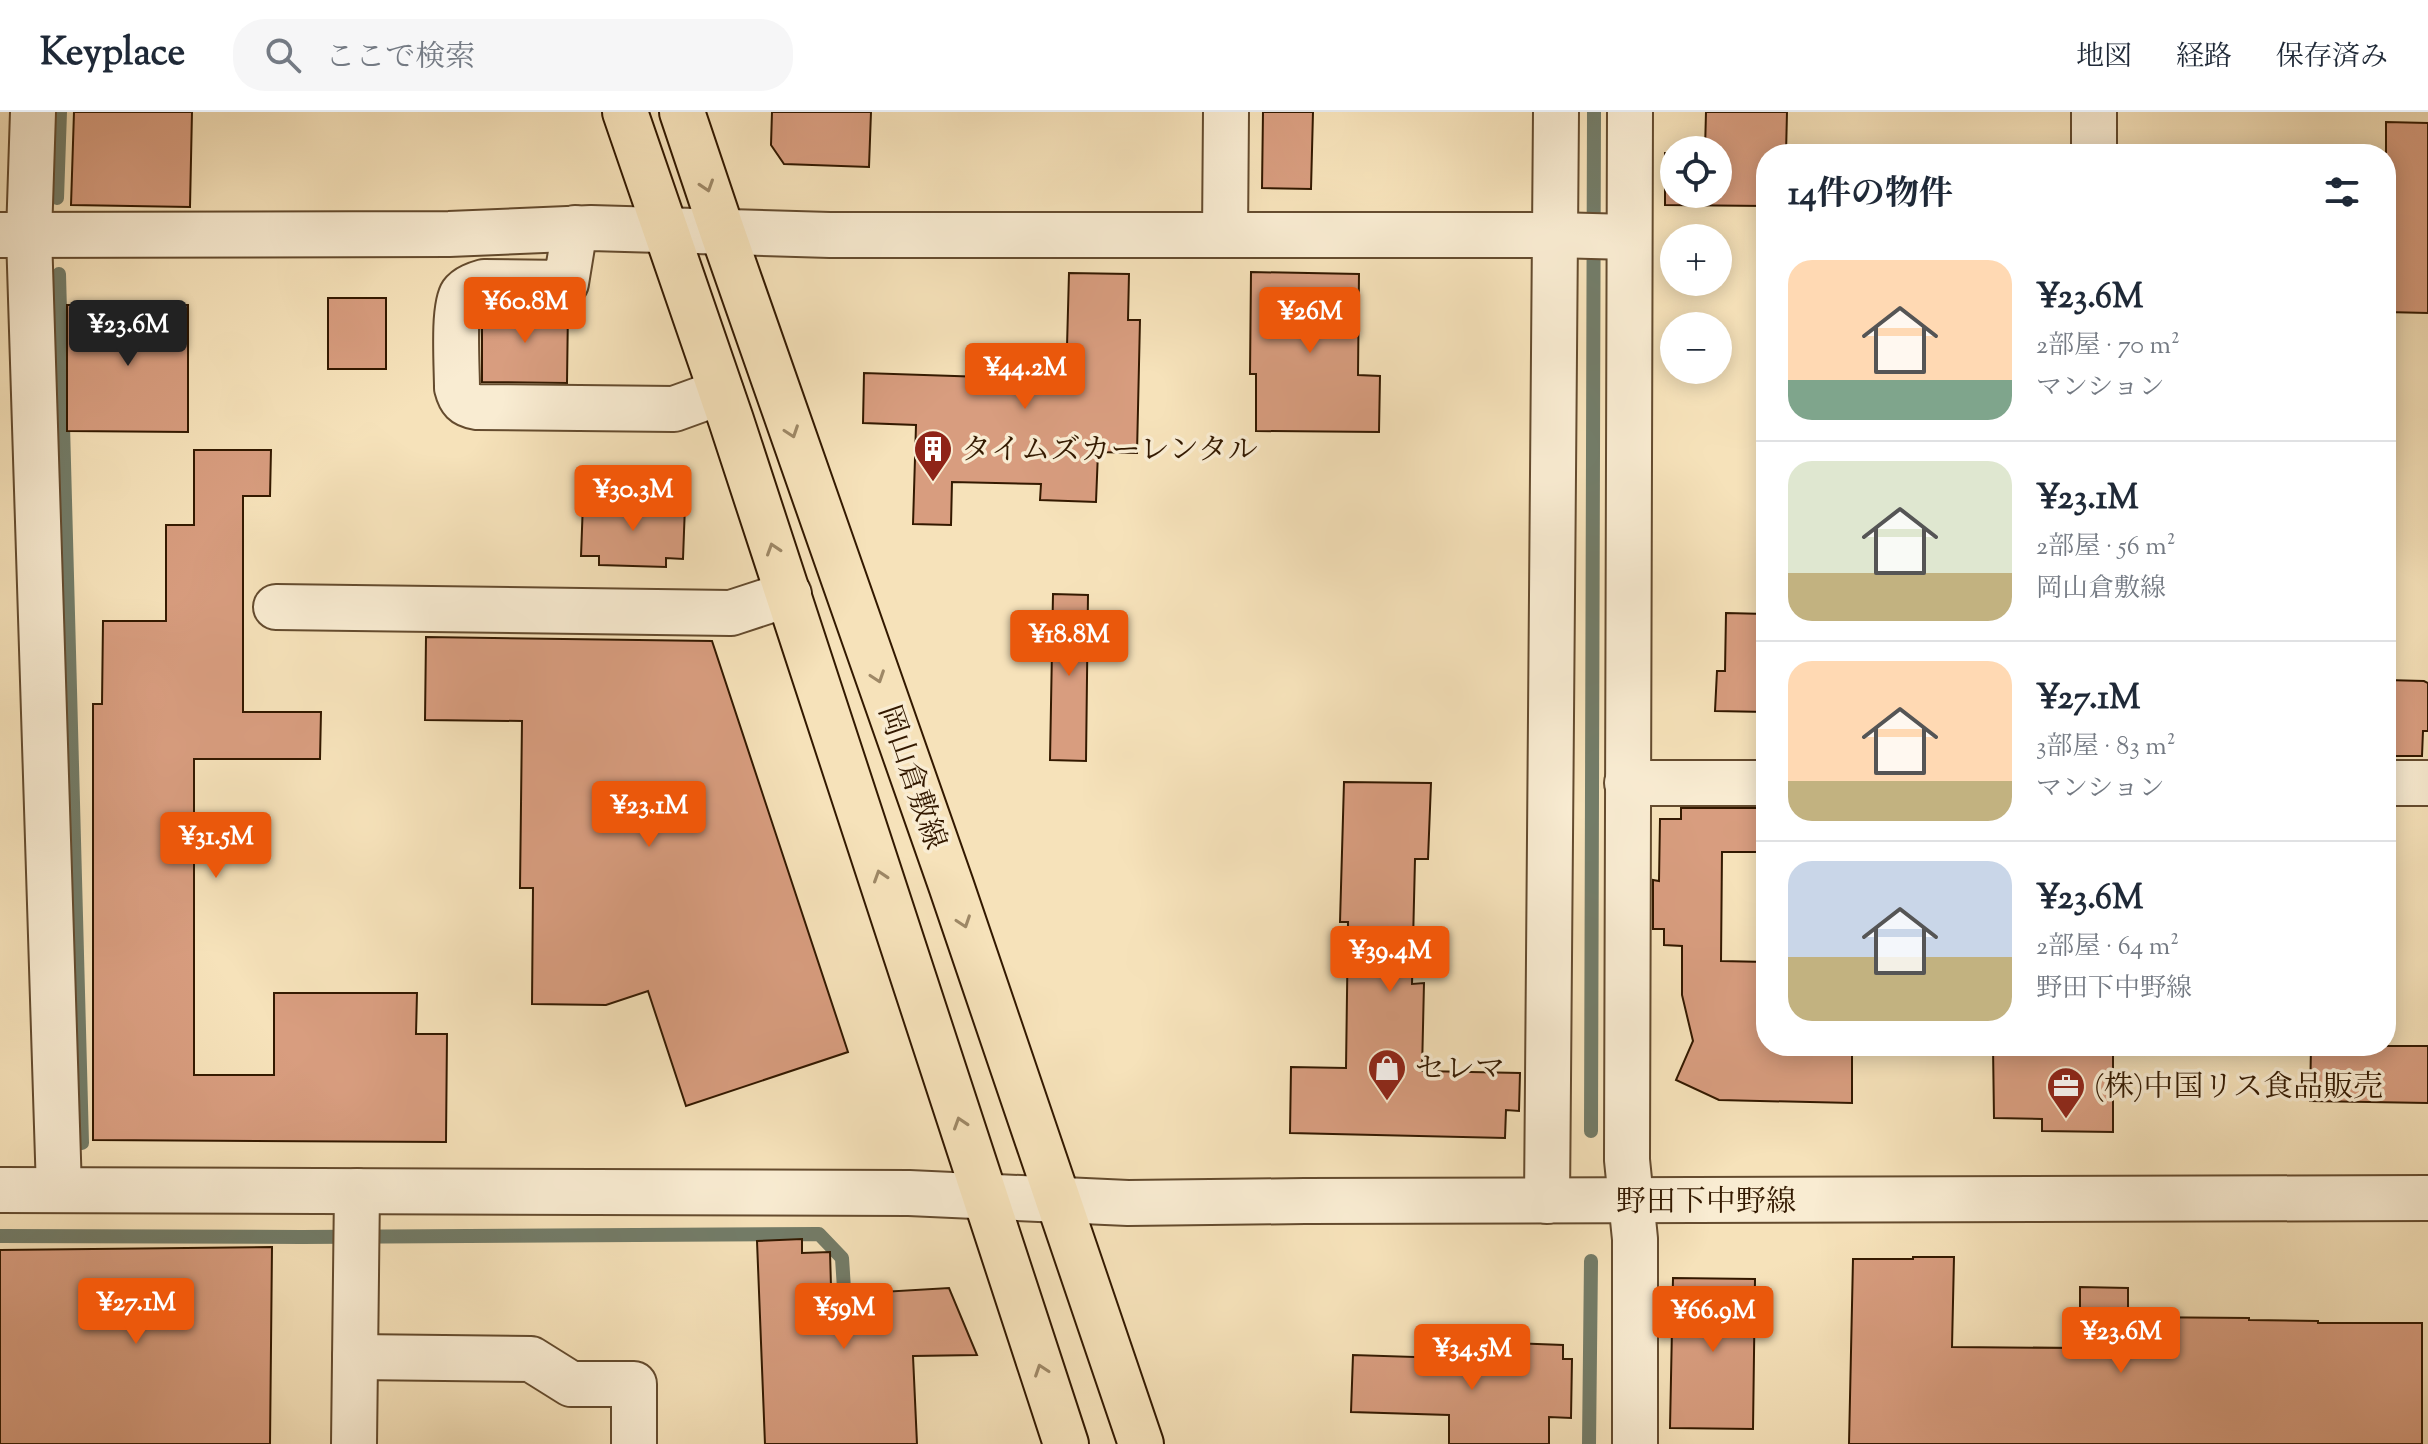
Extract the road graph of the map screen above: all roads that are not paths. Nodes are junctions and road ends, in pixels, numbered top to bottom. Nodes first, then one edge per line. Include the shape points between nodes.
1 (33, 112) edge
2 (625, 112) edge
3 (682, 112) edge
4 (1226, 112) edge
5 (1556, 112) edge
6 (1630, 112) edge
7 (2094, 112) edge
8 (2094, 144) edge
9 (575, 228) junction
10 (665, 230) junction
11 (722, 231) junction
12 (15, 235) edge
13 (1225, 235) junction
14 (1593, 236) junction
15 (721, 392) junction
16 (789, 594) junction
17 (276, 607) dead end
18 (1627, 783) junction
19 (1756, 783) edge
20 (2396, 783) edge
21 (2428, 783) edge
22 (0, 1190) edge
23 (59, 1190) junction
24 (983, 1197) junction
25 (2428, 1198) edge
26 (1057, 1200) junction
27 (1547, 1201) junction
28 (1631, 1201) junction
29 (357, 1223) junction
30 (355, 1357) junction
31 (354, 1444) edge
32 (634, 1444) edge
33 (1066, 1444) edge
34 (1141, 1444) edge
35 (1635, 1444) edge

1 - 12 street
2 - 10 main road, 岡山倉敷線
3 -> 11 main road, 岡山倉敷線
4 - 13 street
5 - 14 street
6 - 14 street
7 - 8 street
9 - 10 street
9 - 12 street via 434,234
9 - 15 street via 566,283 484,282 462,293 457,307 457,388 466,405 674,409
10 - 11 street
10 - 15 main road, 岡山倉敷線
11 - 13 street
11 -> 26 main road, 岡山倉敷線
12 - 23 street
13 - 14 street
14 - 18 street
14 - 27 street
16 -> 15 main road, 岡山倉敷線
16 - 17 street via 731,613
24 -> 16 main road, 岡山倉敷線
18 - 19 street
18 - 28 street
20 - 21 street
22 - 23 street, 野田下中野線
23 - 29 street, 野田下中野線
24 - 26 street, 野田下中野線
24 - 29 street, 野田下中野線 via 894,1193
33 -> 24 main road, 岡山倉敷線
25 - 28 street, 野田下中野線
26 - 27 street, 野田下中野線
26 - 34 main road, 岡山倉敷線
27 - 28 street, 野田下中野線
28 - 35 street
29 - 30 street
30 - 31 street
30 - 32 street via 531,1359 571,1384 634,1384

